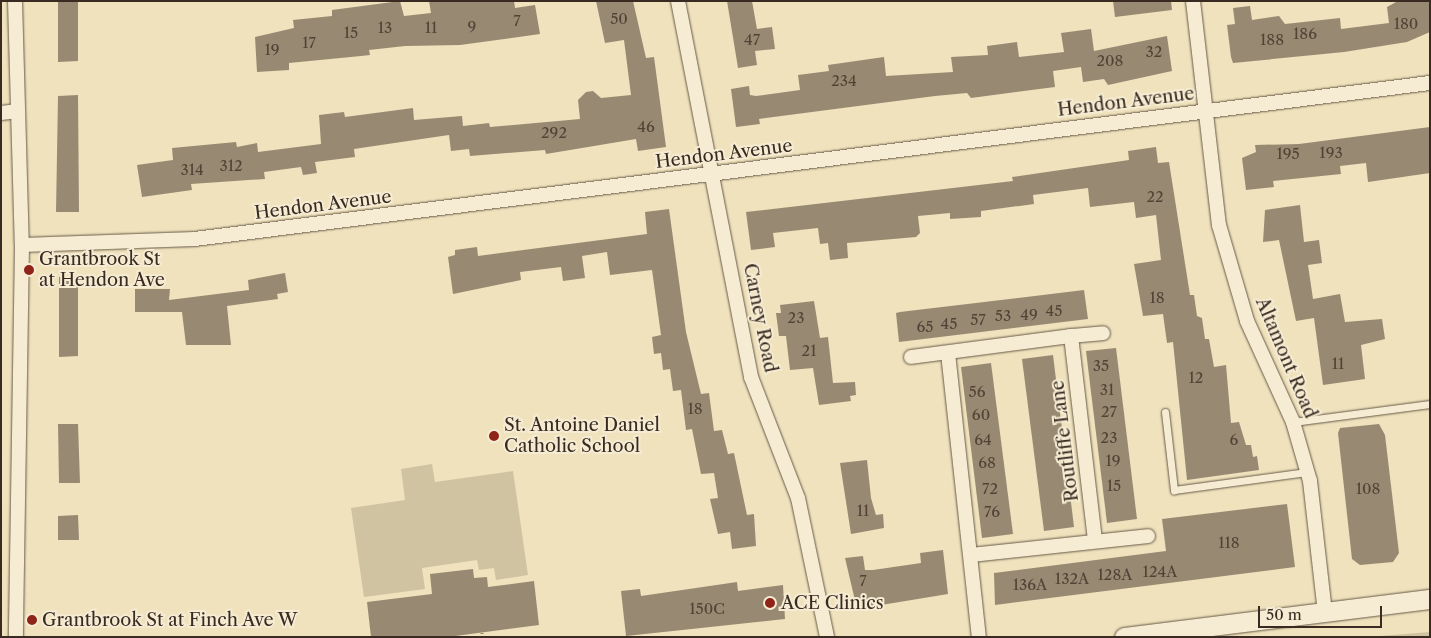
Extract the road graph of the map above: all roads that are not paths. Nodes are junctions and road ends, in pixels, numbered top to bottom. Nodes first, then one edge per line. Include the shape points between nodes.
1 (15, 1) edge
2 (678, 1) edge
3 (1193, 1) edge
4 (1430, 83) edge
5 (1208, 110) junction
6 (18, 111) junction
7 (1, 113) edge
8 (713, 175) junction
9 (22, 245) junction
10 (1103, 333) dead end
11 (1071, 336) junction
12 (948, 353) junction
13 (911, 358) dead end
14 (1430, 404) edge
15 (1164, 412) dead end
16 (1293, 422) junction
17 (1307, 472) junction
18 (1148, 536) dead end
19 (1095, 541) junction
20 (971, 555) junction
21 (1430, 599) edge
22 (1326, 612) junction
23 (16, 637) edge
24 (827, 637) edge
25 (979, 637) edge
26 (1124, 637) edge

1 - 6 street
2 - 8 street, Carney Road
3 - 5 street, Altamont Road
4 - 5 street, Hendon Avenue
5 - 8 street, Hendon Avenue
5 - 16 street, Altamont Road via 1219,224 1247,321
6 - 7 street
6 - 9 street
8 - 9 street, Hendon Avenue via 195,239
8 - 24 street, Carney Road via 751,377 798,498
9 - 23 street
10 - 11 street
11 - 12 street
11 - 19 street, Routliffe Lane
12 - 13 street
12 - 20 street
14 - 16 lane
15 - 17 lane via 1174,490
16 - 17 street, Altamont Road
17 - 22 street, Altamont Road
18 - 19 street
19 - 20 street
20 - 25 street
21 - 22 main road
22 - 26 main road

